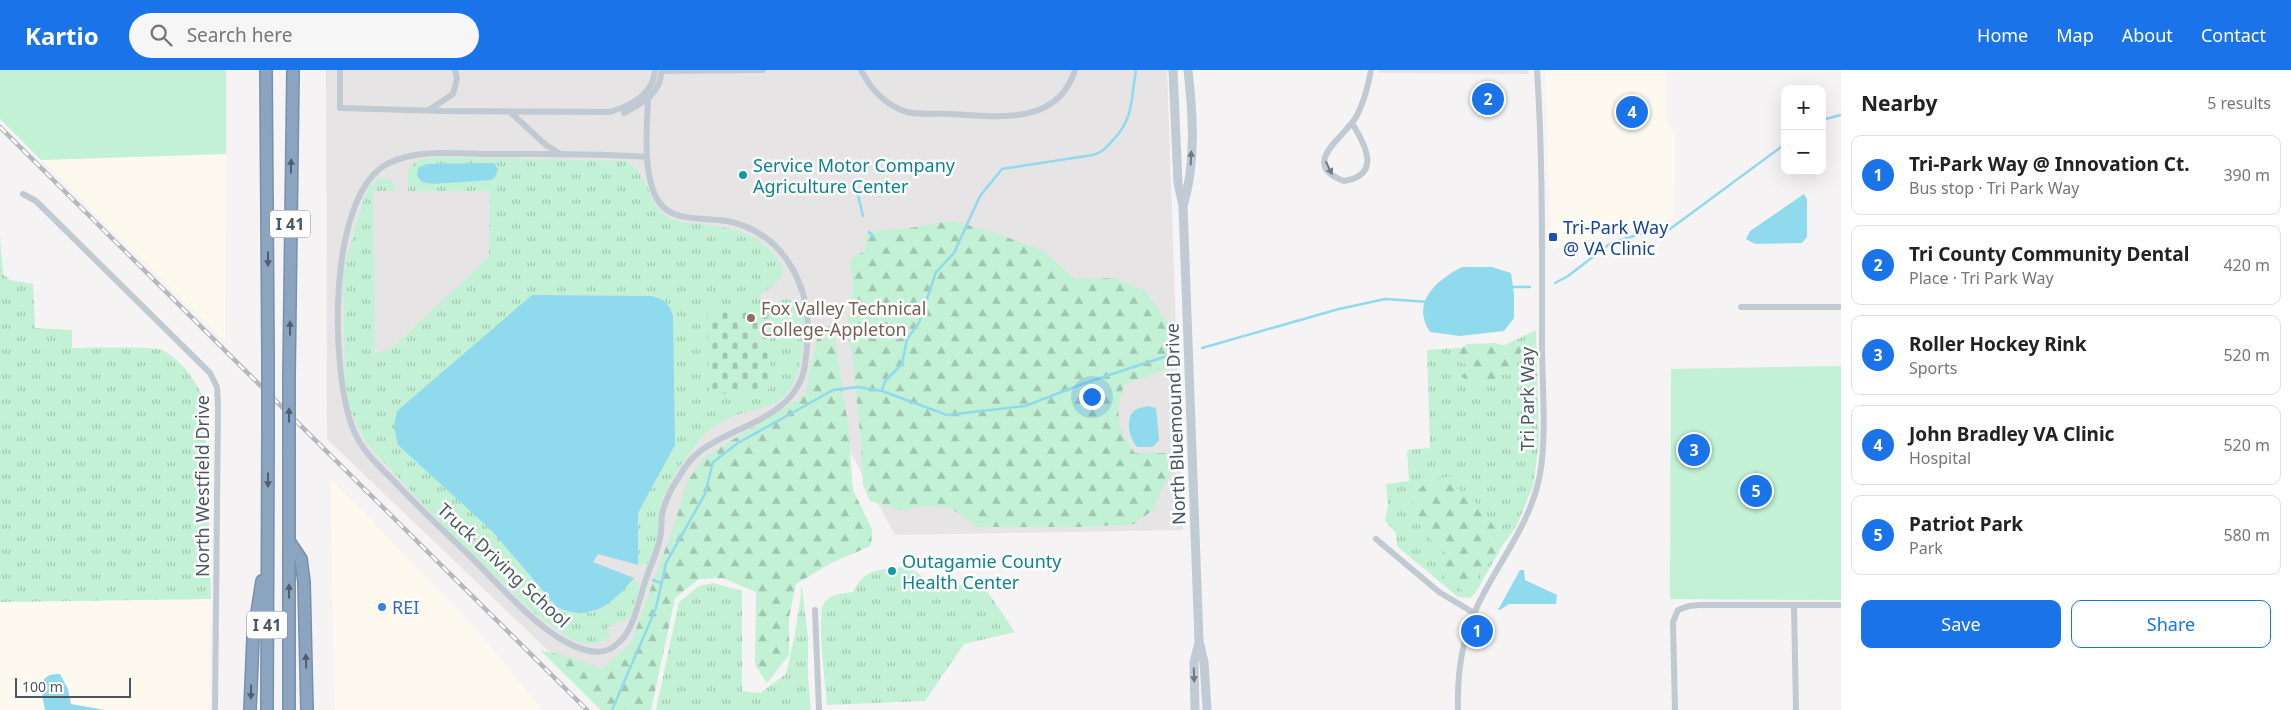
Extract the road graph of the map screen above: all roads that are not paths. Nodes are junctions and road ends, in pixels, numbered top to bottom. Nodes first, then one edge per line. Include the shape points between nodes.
1 (266, 70) edge
2 (293, 70) edge
3 (340, 70) edge
4 (455, 70) edge
5 (660, 70) edge
6 (763, 70) edge
7 (862, 70) edge
8 (1076, 70) edge
9 (1173, 70) edge
10 (1188, 70) edge
11 (1371, 70) edge
12 (1537, 70) edge
13 (648, 99) junction
14 (428, 111) junction
15 (510, 112) junction
16 (624, 112) dead end
17 (1352, 123) junction
18 (561, 154) junction
19 (648, 157) junction
20 (23, 194) dead end
21 (1183, 206) junction
22 (1741, 307) dead end
23 (1841, 307) edge
24 (268, 539) junction
25 (1376, 540) dead end
26 (289, 541) junction
27 (1794, 605) junction
28 (1841, 605) edge
29 (815, 610) dead end
30 (1474, 613) junction
31 (1200, 641) junction
32 (215, 710) edge
33 (250, 710) edge
34 (267, 710) edge
35 (289, 710) edge
36 (307, 710) edge
37 (819, 710) edge
38 (1195, 710) edge
39 (1207, 710) edge
40 (1458, 710) edge
41 (1675, 710) edge
42 (1796, 710) edge

1 -> 24 highway, I 41, bridge
26 -> 2 highway, I 41, bridge
3 - 14 street via 340,108
4 - 14 street via 457,80 453,94
5 - 6 street
5 - 13 street via 660,84
5 - 15 street via 644,94 610,112
7 - 8 street via 885,101 905,112 1010,116 1034,112 1051,104 1063,93
9 - 21 main road, North Bluemound Drive via 1178,183
21 -> 10 main road, North Bluemound Drive via 1190,184 1192,105
11 - 17 street via 1367,91
12 - 30 street, Tri Park Way via 1543,454 1538,486 1527,516
13 - 16 street
13 - 19 street, Truck Driving School
14 - 15 street
15 - 18 street via 546,145
17 -> 17 street via 1326,151 1325,157 1330,173 1344,181 1360,176 1368,160 1364,143
18 - 19 street, Truck Driving School
18 - 19 street, Truck Driving School via 419,155 395,160 377,170 362,190 339,270 341,383 353,430 366,452 387,475 536,620 561,640 594,651 608,650 625,636 661,536 663,512 677,480 698,452 785,402 801,380 808,342 804,291 795,272 773,245 741,225 668,211 654,193
20 - 32 street, North Westfield Drive via 36,201 78,241 215,381 218,415
21 - 31 main road, North Bluemound Drive
22 - 23 street
24 -> 33 highway via 253,638
24 - 34 highway, I 41
25 - 30 street via 1439,592
35 -> 26 highway, I 41
36 -> 26 highway via 304,582 301,559
27 - 28 street
27 - 41 street via 1700,605 1678,610 1673,622
27 - 42 street
29 - 37 street
30 - 40 street, Tri Park Way via 1462,653
31 -> 38 main road, North Bluemound Drive via 1194,662
31 - 39 main road, North Bluemound Drive

